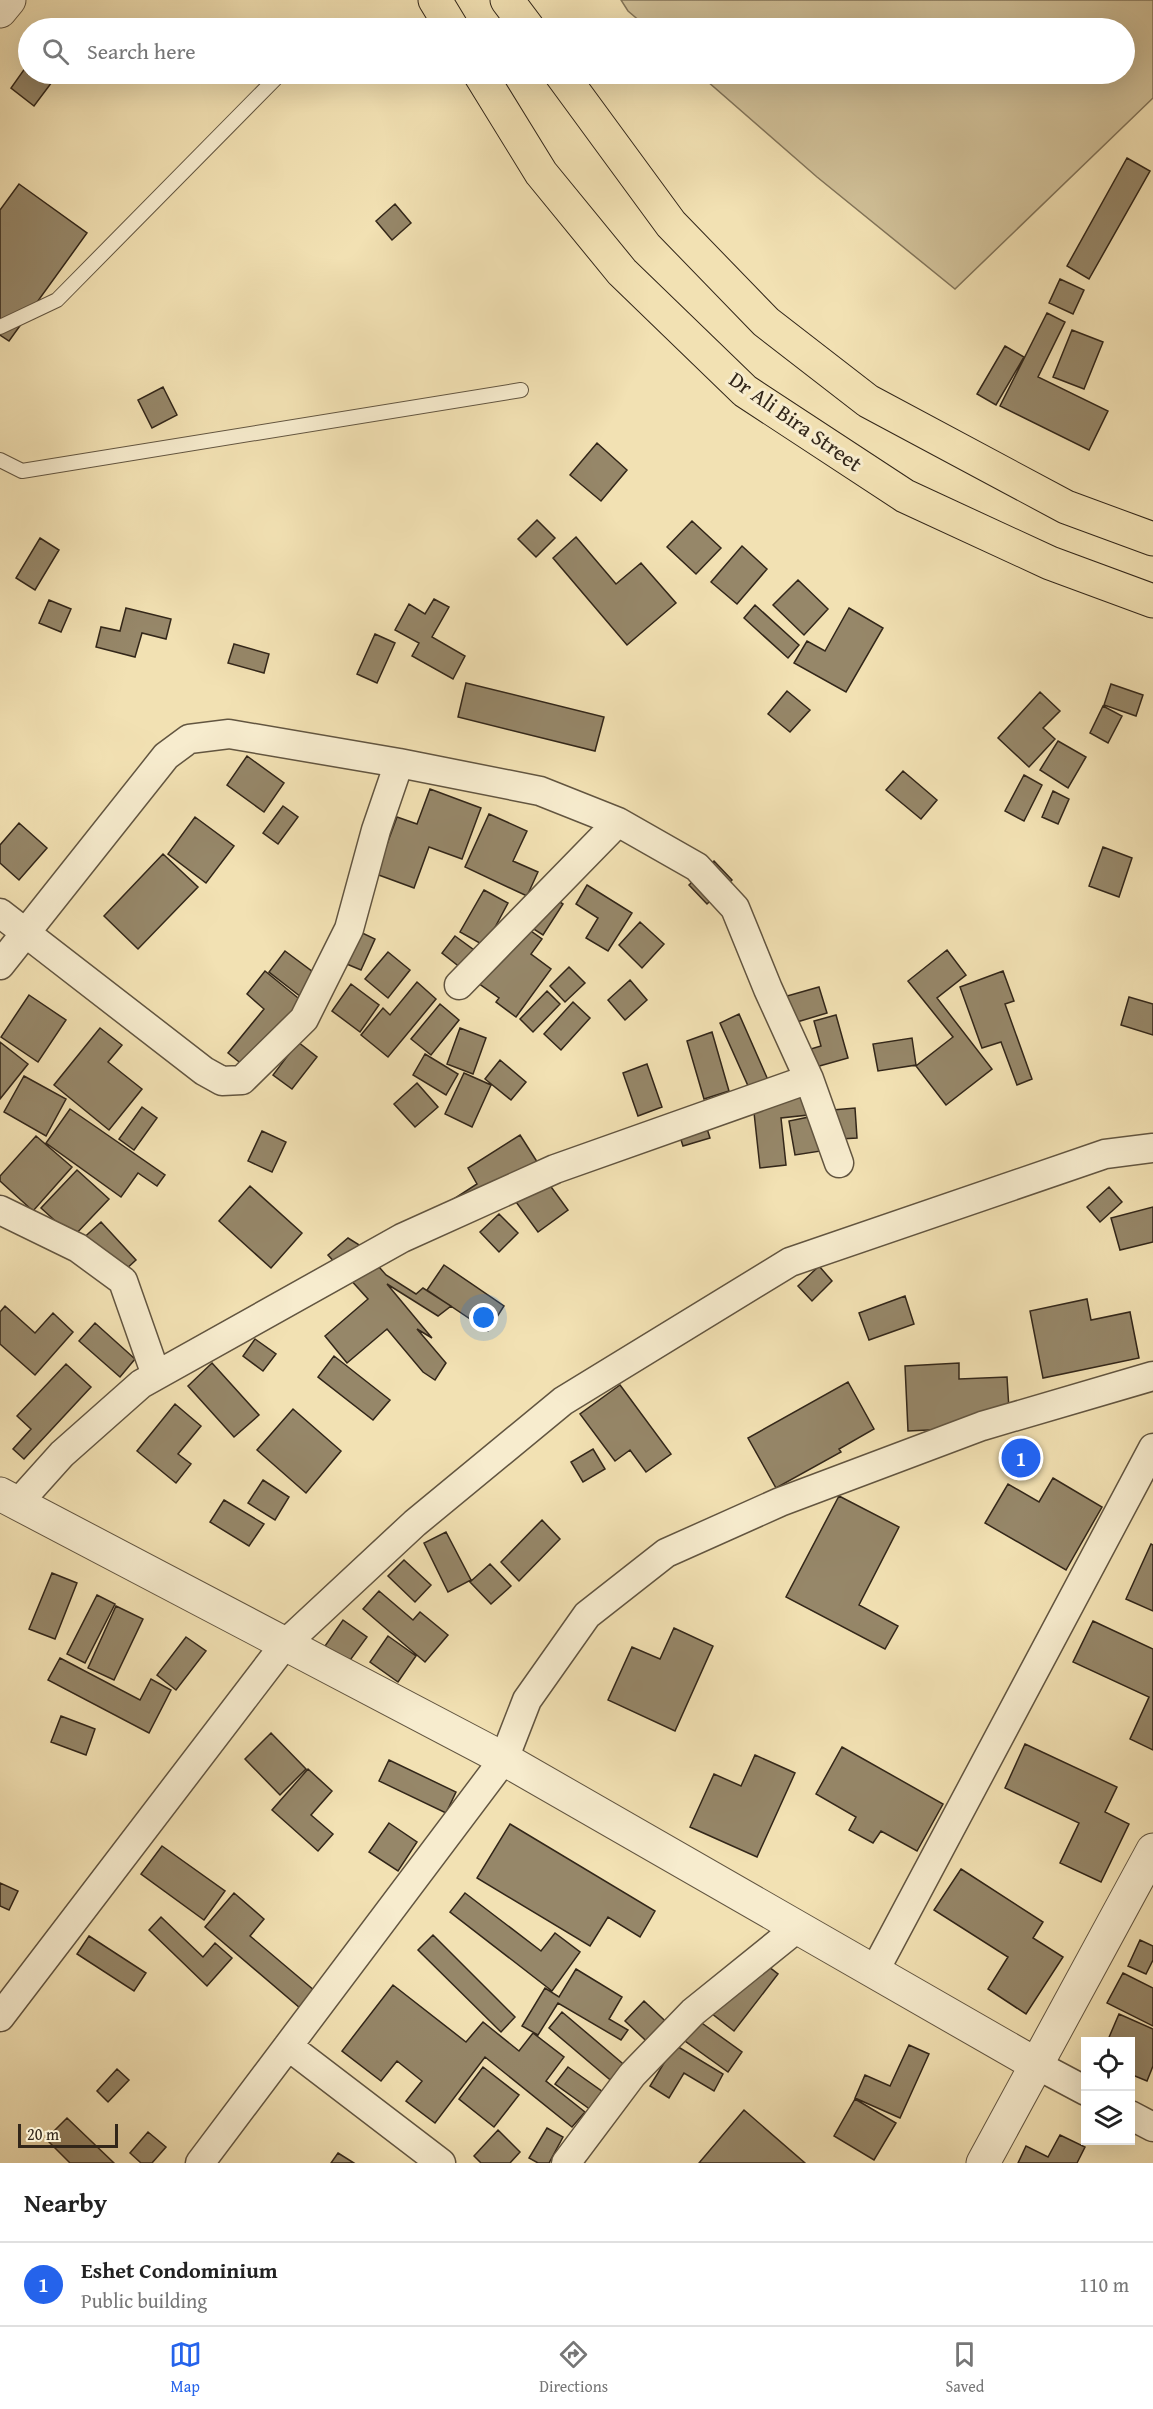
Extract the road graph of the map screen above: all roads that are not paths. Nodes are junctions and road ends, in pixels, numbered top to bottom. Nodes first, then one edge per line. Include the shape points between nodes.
1 (9, 0) edge
2 (435, 0) edge
3 (507, 0) edge
4 (0, 11) edge
5 (447, 18) edge
6 (520, 18) edge
7 (270, 84) edge
8 (486, 84) edge
9 (568, 84) edge
10 (0, 327) edge
11 (521, 390) dead end
12 (0, 460) edge
13 (1153, 539) edge
14 (1153, 601) edge
15 (399, 763) junction
16 (618, 822) junction
17 (0, 913) edge
18 (26, 933) junction
19 (0, 965) edge
20 (459, 985) dead end
21 (809, 1078) junction
22 (1153, 1148) edge
23 (839, 1163) dead end
24 (0, 1210) edge
25 (156, 1375) junction
26 (1153, 1376) edge
27 (1153, 1449) edge
28 (6, 1508) edge
29 (285, 1644) junction
30 (504, 1759) junction
31 (1151, 1858) edge
32 (797, 1928) junction
33 (874, 1972) junction
34 (0, 2017) edge
35 (288, 2046) junction
36 (1037, 2065) junction
37 (1081, 2088) edge
38 (1135, 2117) edge
39 (1153, 2127) edge
40 (200, 2163) edge
41 (441, 2163) edge
42 (566, 2163) edge
43 (983, 2163) edge

1 - 4 street
2 - 5 main road
3 - 6 main road
7 - 10 lane via 57,300
8 - 14 main road, Dr Ali Bira Street via 541,173 622,272 745,391 905,496 1050,563
9 - 13 main road via 670,224 766,322 868,401 1066,507
11 - 12 lane via 22,471
15 - 16 street via 540,791
15 - 18 street via 229,734 189,739 166,756
15 - 18 street via 349,929 304,1019 242,1080 222,1081 204,1071
16 - 20 street
16 - 21 street via 696,867 735,908
17 - 18 street
18 - 19 street
21 - 23 street
21 - 25 street via 555,1169 402,1238
22 - 29 street via 1105,1154 789,1262 562,1401 415,1523
24 - 25 street via 78,1248 123,1281
25 - 28 street via 62,1454
26 - 30 street via 982,1426 780,1502 666,1553 587,1615 527,1700
27 - 33 street
28 - 29 street
29 - 30 street
29 - 34 street
30 - 32 street
30 - 35 street
31 - 36 street
32 - 33 street
32 - 42 street via 693,2012 632,2075
33 - 36 street
35 - 40 street
35 - 41 street
36 - 37 street
36 - 43 street
38 - 39 street

